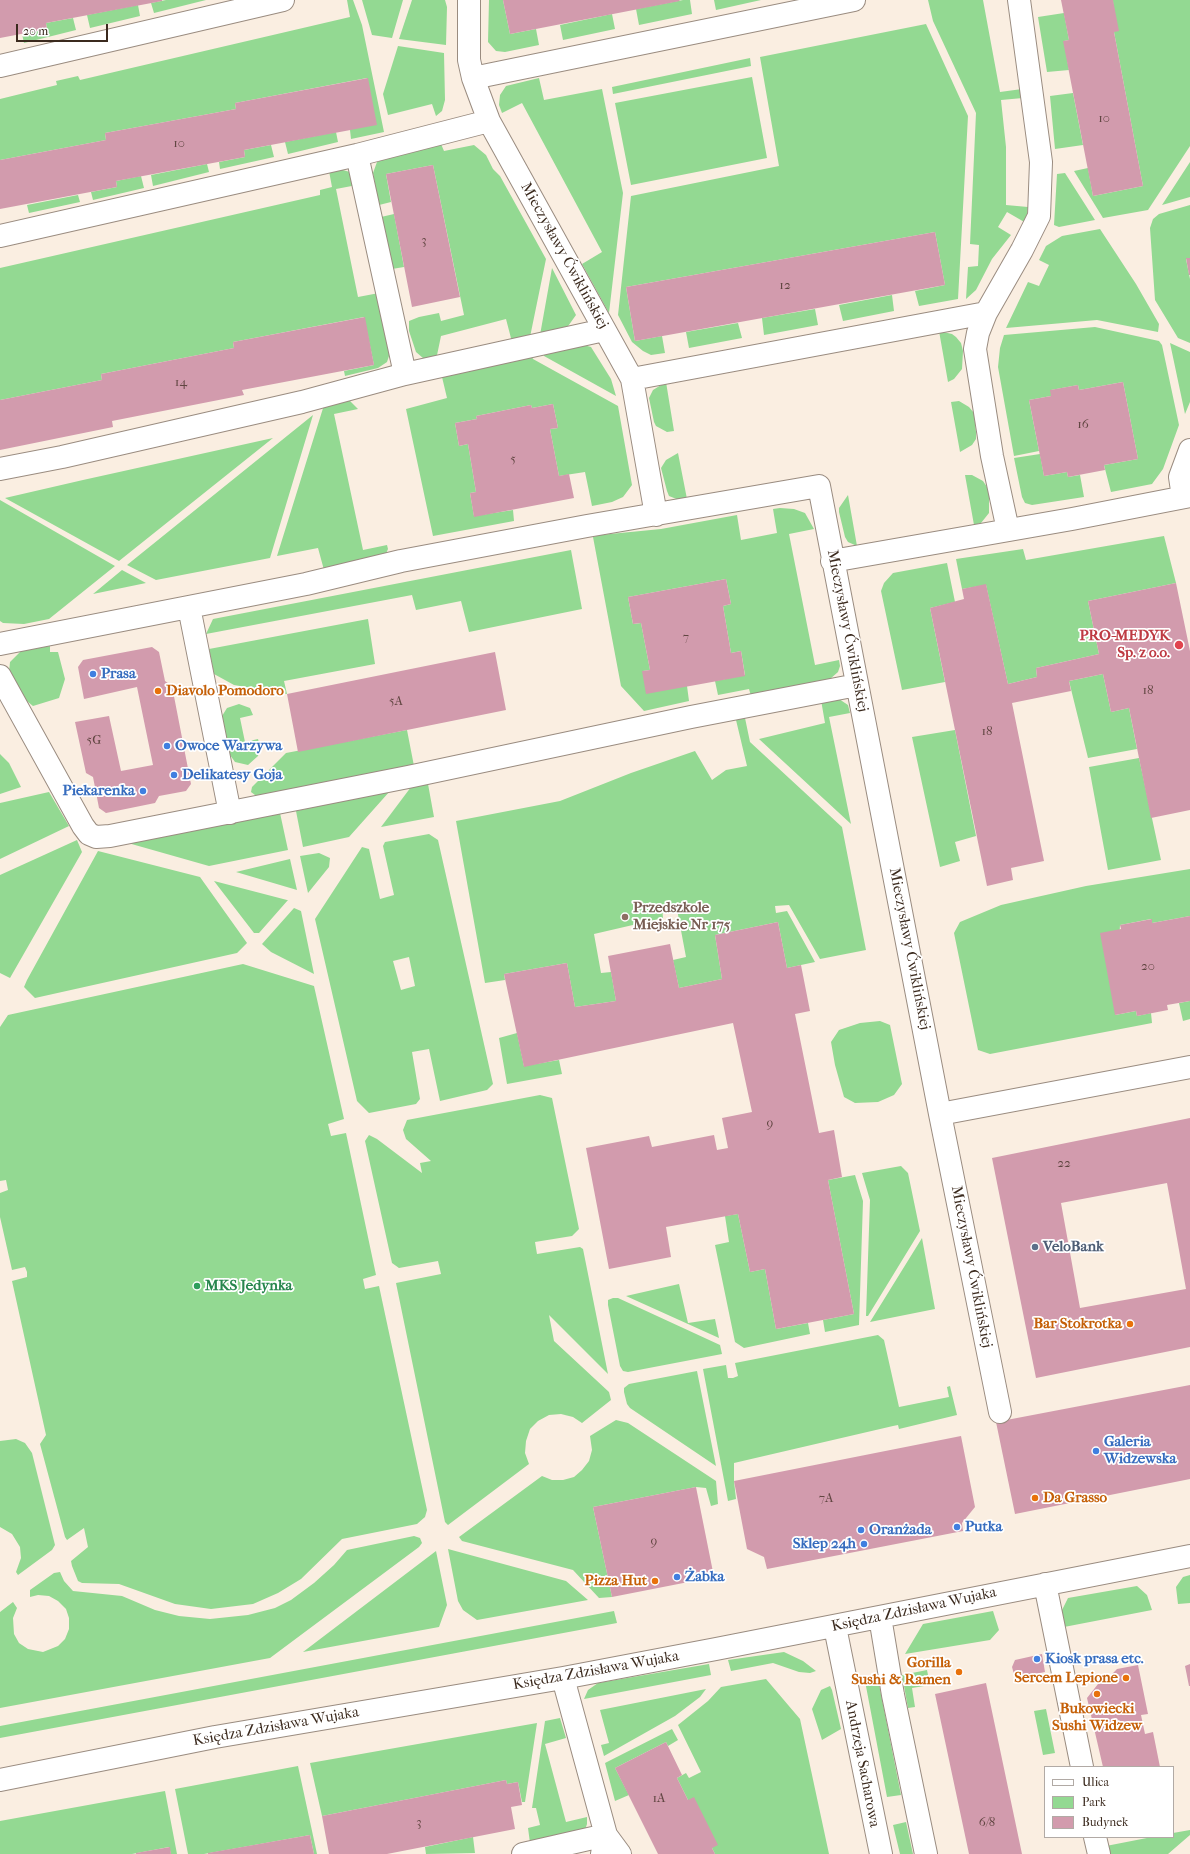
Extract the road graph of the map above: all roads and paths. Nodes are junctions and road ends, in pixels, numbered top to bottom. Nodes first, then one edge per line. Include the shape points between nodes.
1 (283, 0) edge
2 (470, 0) edge
3 (854, 0) edge
4 (1019, 0) edge
5 (0, 66) edge
6 (473, 78) junction
7 (489, 121) junction
8 (357, 155) junction
9 (0, 236) edge
10 (986, 313) junction
11 (604, 330) junction
12 (405, 374) junction
13 (632, 379) junction
14 (1190, 450) edge
15 (0, 469) edge
16 (1187, 496) edge
17 (656, 515) junction
18 (1008, 530) junction
19 (832, 561) junction
20 (189, 607) junction
21 (0, 644) edge
22 (0, 676) edge
23 (857, 685) junction
24 (230, 813) junction
25 (1190, 1067) edge
26 (940, 1114) junction
27 (1000, 1412) dead end
28 (1190, 1556) edge
29 (1045, 1584) junction
30 (880, 1617) junction
31 (835, 1626) junction
32 (563, 1678) junction
33 (1082, 1766) edge
34 (0, 1780) edge
35 (1095, 1838) edge
36 (604, 1845) edge
37 (524, 1854) edge
38 (620, 1854) edge
39 (881, 1854) edge
40 (926, 1854) edge
41 (1099, 1854) edge

1 - 5 street
2 - 6 street, Mieczysławy Ćwiklińskiej via 468,48
3 - 6 street
4 - 10 street via 1041,162 1040,208 1039,216 1022,250
6 - 7 street, Mieczysławy Ćwiklińskiej
7 - 8 street
7 - 11 street, Mieczysławy Ćwiklińskiej
8 - 9 street
8 - 12 street
10 - 13 street
10 - 18 street via 975,349 992,456
11 - 12 street
11 - 13 street, Mieczysławy Ćwiklińskiej
12 - 15 street via 302,402
13 - 17 street, Mieczysławy Ćwiklińskiej
14 - 16 street via 1180,477
16 - 18 street
17 - 19 street, Mieczysławy Ćwiklińskiej via 819,486
17 - 20 street via 401,561 306,584
18 - 19 street
19 - 23 street, Mieczysławy Ćwiklińskiej
20 - 21 street
20 - 24 street
22 - 24 street via 89,834 96,837 110,836
23 - 24 street
23 - 26 street, Mieczysławy Ćwiklińskiej
25 - 26 street
26 - 27 street, Mieczysławy Ćwiklińskiej
28 - 29 street, Księdza Zdzisława Wujaka
29 - 30 street, Księdza Zdzisława Wujaka
29 - 33 street
30 - 31 street, Księdza Zdzisława Wujaka
30 - 40 street via 894,1703
31 - 32 street, Księdza Zdzisława Wujaka
31 - 39 street, Andrzeja Sacharowa
32 - 34 street, Księdza Zdzisława Wujaka via 215,1737
32 - 36 street
35 - 41 street
36 - 37 street
36 - 38 street

